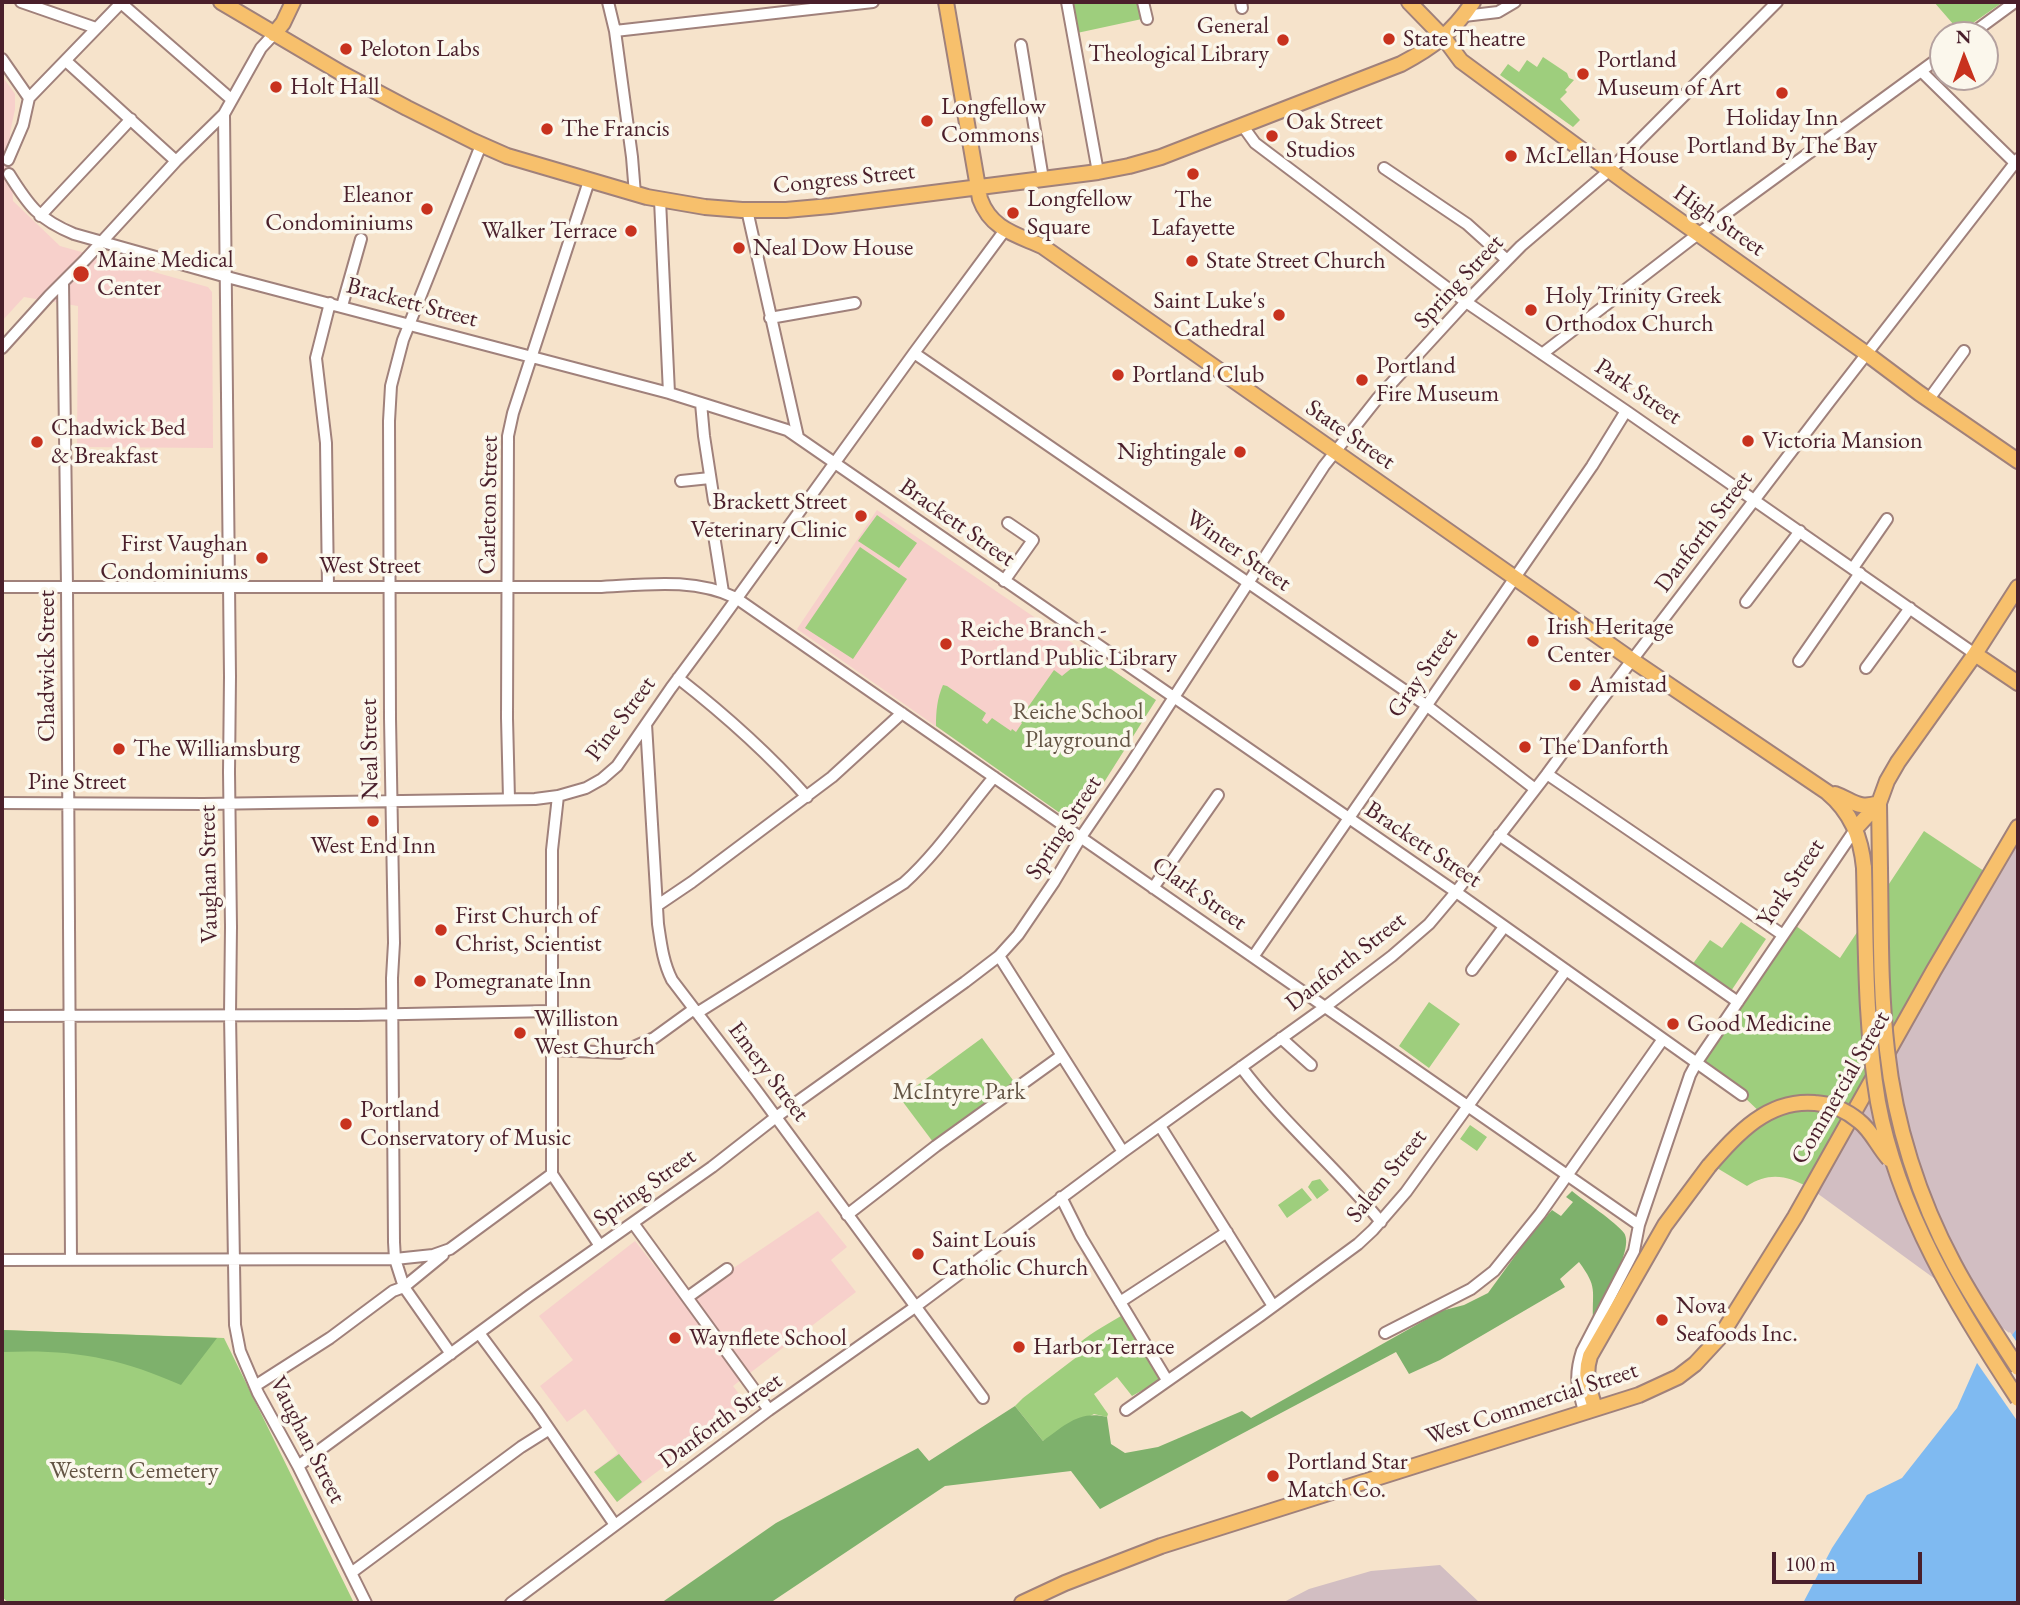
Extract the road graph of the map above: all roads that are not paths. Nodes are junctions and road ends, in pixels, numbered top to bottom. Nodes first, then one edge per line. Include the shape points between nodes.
1 (21, 2) edge
2 (121, 2) edge
3 (221, 2) edge
4 (293, 2) edge
5 (608, 2) edge
6 (873, 2) edge
7 (946, 2) edge
8 (1067, 2) edge
9 (1143, 2) edge
10 (1409, 2) edge
11 (1473, 2) edge
12 (1515, 2) edge
13 (1760, 2) edge
14 (1777, 2) edge
15 (2015, 2) edge
16 (1768, 12) junction
17 (1464, 16) junction
18 (1147, 19) dead end
19 (1989, 21) edge
20 (96, 28) junction
21 (615, 32) junction
22 (274, 34) junction
23 (1444, 38) junction
24 (1021, 44) dead end
25 (2, 59) edge
26 (66, 61) junction
27 (1929, 65) edge
28 (1921, 71) junction
29 (29, 98) junction
30 (231, 99) junction
31 (224, 114) junction
32 (131, 119) junction
33 (1242, 125) junction
34 (481, 145) junction
35 (8, 160) dead end
36 (176, 161) junction
37 (2017, 161) edge
38 (1384, 168) dead end
39 (1610, 170) junction
40 (1098, 172) junction
41 (9, 174) dead end
42 (1043, 179) junction
43 (589, 181) junction
44 (978, 187) junction
45 (635, 194) junction
46 (660, 200) junction
47 (747, 210) junction
48 (40, 216) junction
49 (1005, 230) junction
50 (1698, 234) junction
51 (361, 239) dead end
52 (102, 241) junction
53 (1507, 260) junction
54 (227, 277) junction
55 (63, 282) junction
56 (1466, 302) junction
57 (330, 303) junction
58 (855, 303) dead end
59 (342, 306) junction
60 (770, 318) junction
61 (409, 324) junction
62 (2, 348) edge
63 (1964, 351) dead end
64 (914, 353) junction
65 (1542, 354) junction
66 (1867, 354) junction
67 (532, 357) junction
68 (669, 393) junction
69 (1928, 399) junction
70 (701, 403) junction
71 (1626, 411) junction
72 (798, 438) junction
73 (1334, 452) junction
74 (2018, 461) edge
75 (835, 463) junction
76 (710, 478) junction
77 (681, 481) dead end
78 (714, 500) dead end
79 (1754, 500) junction
80 (1887, 519) dead end
81 (1008, 523) dead end
82 (713, 529) dead end
83 (1800, 531) junction
84 (1856, 571) junction
85 (1515, 578) junction
86 (1004, 581) junction
87 (1247, 584) junction
88 (228, 586) junction
89 (2, 587) edge
90 (67, 587) junction
91 (328, 587) junction
92 (390, 587) junction
93 (509, 587) junction
94 (2018, 587) edge
95 (723, 592) junction
96 (736, 598) junction
97 (1746, 602) dead end
98 (1910, 608) junction
99 (1975, 653) junction
100 (1632, 660) junction
101 (1800, 662) dead end
102 (1866, 668) dead end
103 (678, 678) junction
104 (2018, 683) edge
105 (1174, 696) junction
106 (1426, 705) junction
107 (902, 713) junction
108 (646, 724) junction
109 (1548, 774) junction
110 (994, 777) junction
111 (1535, 789) junction
112 (1827, 792) junction
113 (1218, 795) dead end
114 (558, 796) junction
115 (807, 797) junction
116 (509, 799) junction
117 (392, 801) junction
118 (2, 803) edge
119 (69, 803) junction
120 (1879, 803) junction
121 (229, 804) junction
122 (1349, 819) junction
123 (2018, 827) edge
124 (1856, 828) junction
125 (1499, 835) junction
126 (1081, 838) junction
127 (1153, 888) junction
128 (1456, 892) junction
129 (657, 905) junction
130 (1504, 927) junction
131 (1783, 936) junction
132 (999, 956) junction
133 (1254, 957) junction
134 (1472, 970) dead end
135 (1566, 970) junction
136 (1738, 1002) junction
137 (1325, 1007) junction
138 (552, 1011) junction
139 (695, 1011) junction
140 (230, 1014) junction
141 (393, 1014) junction
142 (70, 1015) junction
143 (2, 1016) edge
144 (1281, 1038) junction
145 (1663, 1039) junction
146 (554, 1050) junction
147 (1061, 1056) junction
148 (1697, 1062) junction
149 (1311, 1065) dead end
150 (1241, 1067) junction
151 (1742, 1095) dead end
152 (1468, 1106) junction
153 (776, 1117) junction
154 (1160, 1126) junction
155 (1123, 1152) junction
156 (1896, 1167) junction
157 (552, 1174) junction
158 (1568, 1175) junction
159 (1061, 1197) junction
160 (847, 1215) junction
161 (1381, 1222) junction
162 (634, 1223) junction
163 (1639, 1225) junction
164 (1227, 1232) junction
165 (462, 1241) junction
166 (600, 1246) junction
167 (233, 1259) junction
168 (395, 1259) junction
169 (2, 1260) edge
170 (71, 1260) junction
171 (727, 1269) dead end
172 (404, 1287) junction
173 (688, 1297) junction
174 (1120, 1302) junction
175 (1273, 1306) junction
176 (915, 1307) junction
177 (479, 1333) junction
178 (1385, 1333) dead end
179 (451, 1354) junction
180 (1695, 1364) joint
181 (2018, 1368) edge
182 (1167, 1380) junction
183 (256, 1386) junction
184 (983, 1398) dead end
185 (2018, 1399) edge
186 (769, 1410) junction
187 (1126, 1410) dead end
188 (1590, 1410) junction
189 (548, 1430) junction
190 (298, 1466) junction
191 (615, 1525) junction
192 (351, 1573) junction
193 (366, 1603) edge
194 (511, 1603) edge
195 (1022, 1603) edge

1 - 20 street
2 - 20 street
2 - 30 street
3 - 22 main road, Congress Street
4 - 22 main road
5 - 21 street
6 - 21 street
7 - 44 main road, State Street
8 - 40 street
9 - 18 street
10 - 23 main road, High Street
11 - 17 main road, Congress Street
12 - 17 street via 1498,12
13 - 16 street
14 - 16 street, Spring Street
15 - 19 street
16 - 39 street, Spring Street
17 - 23 main road, Congress Street
20 - 26 street
21 - 45 street
22 - 30 street
22 - 34 main road, Congress Street
23 - 33 main road, Congress Street via 1401,64
23 - 39 main road, High Street via 1461,61
24 - 42 street
25 - 29 street
26 - 29 street
26 - 32 street
27 - 28 street
28 - 37 street
28 - 50 street
29 - 35 street
30 - 31 street
31 - 36 street
31 - 54 street, Vaughan Street
32 - 36 street
32 - 48 street
33 - 40 main road, Congress Street via 1146,162
33 - 56 street, Park Street via 1255,143
34 - 43 main road, Congress Street
34 - 61 street, Neal Street
36 - 52 street
37 - 66 street, Danforth Street
38 - 53 street via 1467,224
39 - 50 main road, High Street
39 - 53 street, Spring Street
40 - 42 main road, Congress Street
41 - 48 street
42 - 44 main road, Congress Street
43 - 45 main road, Congress Street
43 - 67 street, Carleton Street
44 - 47 main road, Congress Street via 783,211
44 - 49 main road, State Street via 988,218
45 - 46 main road, Congress Street
46 - 47 main road, Congress Street
46 - 68 street
47 - 60 street
48 - 52 street, Brackett Street via 74,234
49 - 64 street, Pine Street
49 - 73 main road, State Street via 1042,246
50 - 65 street
50 - 66 main road, High Street
51 - 59 street
52 - 54 street, Brackett Street
52 - 55 street
53 - 56 street, Spring Street
54 - 57 street, Brackett Street
54 - 88 street, Vaughan Street
55 - 62 street
55 - 90 street, Chadwick Street
56 - 65 street, Park Street
56 - 73 street, Spring Street
57 - 59 street, Brackett Street
57 - 91 street via 316,358 326,443
58 - 60 street
59 - 61 street, Brackett Street
60 - 72 street
61 - 67 street, Brackett Street
61 - 92 street, Neal Street via 391,386
63 - 69 street
64 - 75 street, Pine Street
64 - 87 street, Winter Street
65 - 71 street, Park Street
66 - 69 main road, High Street
66 - 79 street, Danforth Street
67 - 68 street, Brackett Street
67 - 93 street, Carleton Street via 508,436
68 - 70 street, Brackett Street
69 - 74 main road, High Street
70 - 72 street, Brackett Street via 787,430
70 - 76 street
71 - 79 street, Park Street
71 - 85 street, Gray Street
72 - 75 street, Brackett Street
73 - 85 main road, State Street
73 - 87 street, Spring Street
75 - 86 street, Brackett Street
75 - 96 street, Pine Street
76 - 77 street
76 - 78 street
79 - 83 street, Park Street
79 - 100 street, Danforth Street
80 - 84 street
81 - 86 street via 1033,540
82 - 95 street
83 - 84 street, Park Street
83 - 97 street
84 - 98 street, Park Street
84 - 101 street
85 - 100 main road, State Street
85 - 106 street, Gray Street
86 - 105 street, Brackett Street
87 - 105 street, Spring Street
87 - 106 street, Winter Street
88 - 90 street, West Street
88 - 91 street, West Street
88 - 121 street, Vaughan Street
89 - 90 street, West Street
90 - 119 street, Chadwick Street
91 - 92 street, West Street
92 - 93 street, West Street
92 - 117 street, Neal Street
93 - 95 street, West Street via 687,585
93 - 116 street, Carleton Street
94 - 99 main road, York Street
95 - 96 street, West Street
96 - 103 street, Pine Street
96 - 107 street, Clark Street
98 - 99 street, Park Street
98 - 102 street
99 - 104 main road, Park Street
99 - 120 main road, York Street via 1898,762
100 - 109 street, Danforth Street
100 - 112 main road, State Street
103 - 108 street, Pine Street
103 - 115 street via 755,744
105 - 122 street, Brackett Street
105 - 126 street, Spring Street
106 - 111 street, Winter Street
106 - 122 street, Gray Street
107 - 110 street, Clark Street
107 - 115 street
108 - 114 street, Pine Street via 617,766 602,779
108 - 129 street, Emery Street
109 - 111 street, Danforth Street
109 - 131 street
110 - 126 street, Clark Street
110 - 139 street via 904,883
111 - 125 street, Danforth Street
112 - 120 main road via 1860,806
112 - 124 main road, State Street
113 - 127 street
114 - 116 street, Pine Street
114 - 138 street via 552,850
115 - 129 street
116 - 117 street, Pine Street
117 - 121 street, Pine Street
117 - 141 street, Neal Street
118 - 119 street, Pine Street
119 - 121 street, Pine Street
119 - 142 street, Chadwick Street
120 - 124 main road, York Street
120 - 181 main road, bridge via 1883,1014 1900,1121 1939,1233
121 - 140 street, Vaughan Street
122 - 128 street, Brackett Street
122 - 133 street, Gray Street
123 - 180 main road, Commercial Street via 1794,1217 1720,1337
124 - 131 street, York Street
124 - 156 main road, bridge via 1864,867 1869,1031 1878,1103
125 - 128 street, Danforth Street
125 - 136 street
126 - 127 street, Clark Street
126 - 132 street, Spring Street via 1030,918
127 - 133 street, Clark Street
128 - 130 street, Brackett Street
128 - 137 street, Danforth Street via 1408,943
129 - 139 street, Emery Street via 667,970
130 - 134 street
130 - 135 street, Brackett Street
131 - 136 street, York Street
132 - 147 street
132 - 153 street, Spring Street
133 - 137 street, Clark Street
135 - 145 street, Brackett Street
135 - 152 street, Salem Street
136 - 148 street, York Street
137 - 144 street, Danforth Street
137 - 152 street, Clark Street
138 - 141 street
138 - 146 street
139 - 146 street via 654,1038 620,1053
139 - 153 street, Emery Street
140 - 141 street
140 - 142 street
140 - 167 street, Vaughan Street
141 - 168 street, Neal Street
142 - 143 street
142 - 170 street, Chadwick Street
144 - 149 street
144 - 150 street, Danforth Street
145 - 148 street, Brackett Street
145 - 158 street
146 - 157 street
147 - 155 street
147 - 160 street
148 - 151 street, Brackett Street
148 - 163 street, York Street
150 - 154 street, Danforth Street
150 - 161 street
152 - 158 street, Clark Street
152 - 161 street, Salem Street
153 - 160 street, Emery Street
153 - 162 street, Spring Street
154 - 155 street, Danforth Street
154 - 164 street
155 - 159 street, Danforth Street
156 - 185 main road, bridge via 1904,1194 1954,1297
156 - 188 main road, bridge via 1857,1119 1832,1105 1786,1104 1758,1118 1709,1166 1665,1225 1590,1356 1586,1369
157 - 165 street
157 - 166 street
158 - 163 street, Clark Street
158 - 178 street via 1494,1271 1471,1289
159 - 174 street
159 - 176 street, Danforth Street
160 - 176 street, Emery Street
161 - 175 street, Salem Street
162 - 166 street, Spring Street
162 - 173 street
163 - 188 street, York Street via 1634,1251 1577,1365 1576,1380
164 - 174 street
164 - 175 street
165 - 168 street via 433,1255
165 - 172 street
166 - 177 street, Spring Street
167 - 168 street
167 - 170 street
167 - 183 street, Vaughan Street via 235,1325 240,1352
168 - 172 street, Neal Street
169 - 170 street
171 - 173 street
172 - 179 street, Neal Street
172 - 183 street
173 - 186 street
174 - 182 street
175 - 182 street, Salem Street
176 - 184 street, Emery Street
176 - 186 street, Danforth Street
177 - 179 street, Spring Street
177 - 189 street
179 - 190 street, Spring Street
180 - 188 main road, West Commercial Street via 1658,1387
182 - 187 street, Salem Street
183 - 190 street, Vaughan Street
186 - 191 street, Danforth Street
188 - 195 main road, West Commercial Street via 1161,1546
189 - 191 street
189 - 192 street
190 - 192 street, Vaughan Street
191 - 194 street, Danforth Street
192 - 193 street, Vaughan Street

